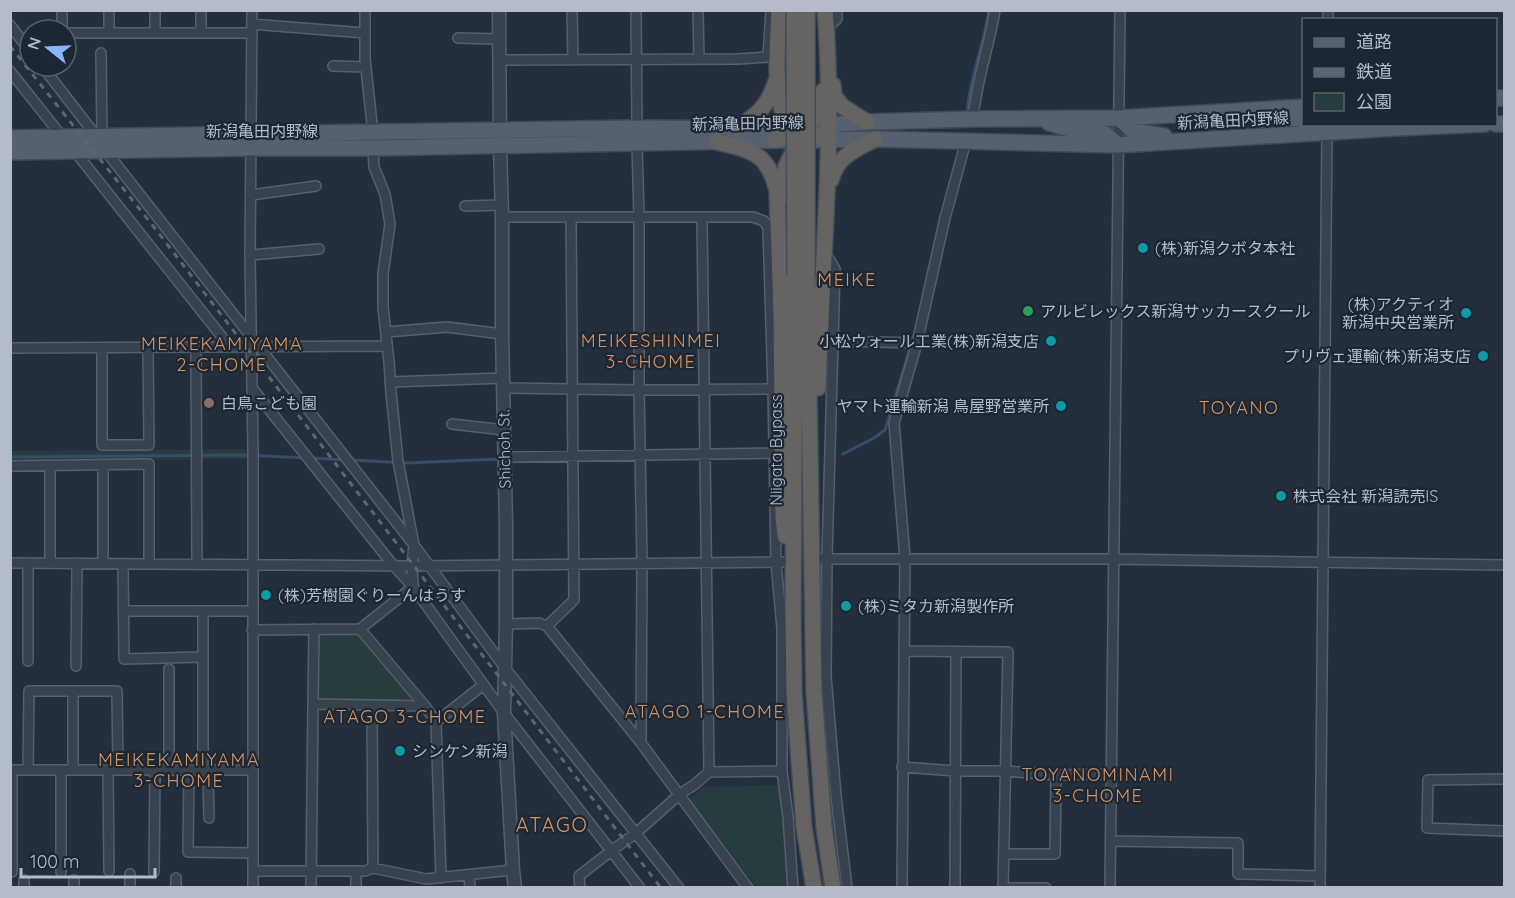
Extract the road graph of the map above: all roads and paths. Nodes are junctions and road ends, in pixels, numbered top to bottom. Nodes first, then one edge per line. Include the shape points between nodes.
1 (109, 10) edge
2 (155, 10) edge
3 (201, 10) edge
4 (252, 10) edge
5 (365, 10) edge
6 (572, 10) edge
7 (636, 10) edge
8 (698, 10) edge
9 (771, 10) edge
10 (825, 10) edge
11 (837, 10) edge
12 (995, 10) edge
13 (1120, 10) edge
14 (498, 11) edge
15 (796, 11) edge
16 (252, 28) junction
17 (827, 28) junction
18 (201, 32) junction
19 (78, 33) edge
20 (109, 33) junction
21 (155, 33) junction
22 (365, 33) junction
23 (458, 38) dead end
24 (500, 39) junction
25 (101, 53) dead end
26 (637, 59) junction
27 (699, 59) junction
28 (500, 60) junction
29 (573, 60) junction
30 (333, 66) dead end
31 (366, 67) junction
32 (10, 71) edge
33 (778, 75) junction
34 (51, 78) edge
35 (1302, 107) edge
36 (1262, 109) junction
37 (1119, 118) junction
38 (973, 119) junction
39 (1037, 119) junction
40 (1302, 119) edge
41 (867, 122) junction
42 (1383, 126) edge
43 (737, 128) junction
44 (1324, 129) edge
45 (829, 132) junction
46 (792, 134) junction
47 (637, 136) junction
48 (10, 138) edge
49 (63, 138) junction
50 (500, 138) junction
51 (875, 139) junction
52 (373, 140) junction
53 (966, 141) junction
54 (101, 142) junction
55 (252, 142) junction
56 (717, 142) junction
57 (1182, 142) junction
58 (1118, 145) junction
59 (75, 151) junction
60 (10, 152) edge
61 (316, 186) dead end
62 (251, 195) junction
63 (826, 204) junction
64 (465, 206) dead end
65 (502, 211) junction
66 (571, 218) junction
67 (639, 218) junction
68 (702, 218) junction
69 (771, 221) junction
70 (319, 249) dead end
71 (824, 252) junction
72 (250, 255) junction
73 (801, 275) junction
74 (386, 332) junction
75 (502, 334) junction
76 (251, 337) junction
77 (834, 342) junction
78 (917, 343) junction
79 (387, 346) junction
80 (196, 347) junction
81 (230, 347) junction
82 (255, 347) junction
83 (10, 348) edge
84 (102, 348) junction
85 (148, 348) junction
86 (390, 382) junction
87 (503, 383) junction
88 (252, 388) junction
89 (773, 389) junction
90 (573, 390) junction
91 (639, 390) junction
92 (704, 390) junction
93 (452, 424) dead end
94 (504, 430) junction
95 (149, 445) junction
96 (774, 453) junction
97 (705, 454) junction
98 (640, 455) junction
99 (572, 456) junction
100 (504, 457) junction
101 (103, 465) junction
102 (149, 465) junction
103 (10, 466) edge
104 (50, 466) junction
105 (414, 545) junction
106 (905, 558) junction
107 (824, 559) junction
108 (1113, 559) junction
109 (50, 562) junction
110 (706, 562) junction
111 (779, 562) junction
112 (1323, 562) junction
113 (10, 563) edge
114 (28, 563) junction
115 (77, 563) junction
116 (103, 563) junction
117 (149, 563) junction
118 (642, 563) junction
119 (123, 564) junction
120 (197, 564) junction
121 (253, 564) junction
122 (574, 564) junction
123 (393, 565) junction
124 (506, 565) junction
125 (1504, 565) edge
126 (412, 566) junction
127 (429, 566) junction
128 (413, 587) junction
129 (203, 610) junction
130 (812, 610) junction
131 (124, 611) junction
132 (252, 611) junction
133 (793, 619) junction
134 (506, 624) junction
135 (547, 626) junction
136 (314, 629) junction
137 (360, 629) junction
138 (252, 630) junction
139 (904, 651) junction
140 (956, 652) junction
141 (203, 657) junction
142 (28, 661) dead end
143 (76, 666) dead end
144 (505, 668) junction
145 (169, 669) dead end
146 (483, 685) junction
147 (73, 690) junction
148 (313, 704) junction
149 (372, 705) junction
150 (425, 706) junction
151 (504, 713) junction
152 (436, 722) junction
153 (641, 743) junction
154 (902, 767) junction
155 (11, 770) edge
156 (28, 770) junction
157 (61, 770) junction
158 (73, 770) junction
159 (113, 770) junction
160 (155, 770) junction
161 (169, 770) junction
162 (189, 770) junction
163 (205, 770) junction
164 (254, 770) junction
165 (782, 771) junction
166 (956, 771) junction
167 (1005, 771) junction
168 (709, 772) junction
169 (1111, 774) junction
170 (1056, 775) junction
171 (1504, 779) edge
172 (680, 794) junction
173 (209, 818) dead end
174 (1504, 831) edge
175 (636, 833) junction
176 (1110, 841) junction
177 (611, 851) junction
178 (253, 853) junction
179 (1004, 854) junction
180 (373, 868) junction
181 (513, 870) junction
182 (109, 871) dead end
183 (253, 871) junction
184 (311, 871) junction
185 (356, 871) junction
186 (12, 872) dead end
187 (61, 872) dead end
188 (154, 872) dead end
189 (129, 874) dead end
190 (469, 875) junction
191 (1320, 876) junction
192 (441, 878) junction
193 (426, 883) edge
194 (130, 888) edge
195 (252, 888) edge
196 (311, 888) edge
197 (356, 888) edge
198 (470, 888) edge
199 (515, 888) edge
200 (580, 888) edge
201 (640, 888) edge
202 (679, 888) edge
203 (748, 888) edge
204 (793, 888) edge
205 (814, 888) edge
206 (833, 888) edge
207 (847, 888) edge
208 (902, 888) edge
209 (955, 888) edge
210 (1003, 888) edge
211 (1010, 888) edge
212 (1046, 888) edge
213 (1110, 888) edge
214 (1320, 888) edge

1 - 20 street
2 - 21 street
3 - 18 street
4 - 16 street
5 - 22 street
6 - 29 street
7 - 26 street
8 - 27 street
9 - 27 street via 768,57
10 - 17 highway
11 - 17 street via 837,19
12 - 38 street
13 - 37 street
14 - 24 street, Shichoh St.
15 - 33 highway
15 - 73 highway, Niigata Bypass, bridge
16 - 18 street
16 - 22 street
16 - 55 street
17 - 41 highway via 834,96
17 - 45 highway
17 - 46 highway via 823,93 817,114
18 - 21 street
19 - 20 street
20 - 21 street
22 - 31 street
23 - 24 street
24 - 28 street, Shichoh St.
25 - 54 street
26 - 27 street
26 - 29 street
26 - 47 street
28 - 29 street
28 - 50 street, Shichoh St.
30 - 31 street
31 - 52 street
32 - 49 street
33 - 43 highway via 765,107
33 - 46 highway via 780,101
34 - 54 street
35 - 36 main road, 新潟亀田内野線
36 - 37 main road, 新潟亀田内野線
36 - 40 main road
37 - 39 main road, 新潟亀田内野線
37 - 57 main road via 1132,131
37 - 58 street
38 - 39 main road, 新潟亀田内野線
38 - 41 main road, 新潟亀田内野線
39 - 58 main road via 1066,129 1105,134
41 - 45 main road, 新潟亀田内野線
42 - 44 main road, 新潟亀田内野線
43 - 46 main road, 新潟亀田内野線
43 - 47 main road, 新潟亀田内野線
44 - 57 main road, 新潟亀田内野線
44 - 112 street
45 - 46 highway
45 - 51 main road, 新潟亀田内野線
45 - 63 highway
46 - 56 main road, 新潟亀田内野線
46 - 63 highway via 816,154
46 - 69 highway via 791,154
47 - 50 main road, 新潟亀田内野線
47 - 56 main road, 新潟亀田内野線
47 - 67 street
48 - 49 main road, 新潟亀田内野線
49 - 54 main road, 新潟亀田内野線
49 - 59 street
50 - 52 main road, 新潟亀田内野線
50 - 65 street, Shichoh St.
51 - 53 main road, 新潟亀田内野線
51 - 63 highway via 839,161
52 - 55 main road, 新潟亀田内野線
52 - 74 street via 375,167 390,224 383,274
53 - 58 main road, 新潟亀田内野線
53 - 78 street
54 - 55 main road, 新潟亀田内野線
54 - 59 main road, 新潟亀田内野線
54 - 76 street
55 - 62 street
56 - 69 highway via 748,151 766,163 777,190
57 - 58 main road, 新潟亀田内野線
58 - 108 street
59 - 60 main road, 新潟亀田内野線
59 - 81 street
61 - 62 street
62 - 72 street
63 - 71 highway
64 - 65 street
65 - 66 street
65 - 75 street, Shichoh St.
66 - 67 street
66 - 90 street
67 - 68 street
67 - 91 street
68 - 69 street
68 - 92 street
69 - 89 street via 768,228
69 - 133 highway via 783,516
70 - 72 street
71 - 77 street via 835,269
71 - 130 highway
72 - 76 street
73 - 130 highway, Niigata Bypass
73 - 133 highway, Niigata Bypass
74 - 75 street via 447,327
74 - 79 street
75 - 87 street, Shichoh St.
76 - 82 street
77 - 78 street
77 - 107 street
78 - 106 street via 894,423
79 - 82 street
79 - 86 street
80 - 81 street
80 - 85 street
80 - 120 street
81 - 82 street
82 - 88 street
82 - 105 street
83 - 84 street
84 - 85 street
84 - 95 street via 102,445
85 - 95 street
86 - 87 street
86 - 105 street via 398,460
87 - 90 street
87 - 94 street, Shichoh St.
88 - 121 street
88 - 123 street
89 - 92 street
89 - 96 street
90 - 91 street
90 - 99 street
91 - 92 street
91 - 98 street
92 - 97 street
93 - 94 street
94 - 100 street, Shichoh St.
95 - 102 street
96 - 97 street
96 - 111 street
97 - 98 street
97 - 110 street
98 - 99 street
98 - 118 street
99 - 100 street
99 - 122 street
100 - 124 street, Shichoh St.
101 - 102 street
101 - 104 street
101 - 116 street
102 - 117 street
103 - 104 street
104 - 109 street
105 - 126 street
105 - 127 street
106 - 107 street
106 - 108 street
106 - 139 street
107 - 207 street via 826,676
108 - 112 street
108 - 169 street
109 - 114 street
109 - 115 street
110 - 111 street
110 - 118 street
110 - 168 street
111 - 165 street
112 - 125 street
112 - 191 street
113 - 114 street
114 - 142 street
115 - 116 street
115 - 143 street
116 - 119 street
117 - 119 street
117 - 120 street
118 - 122 street
118 - 153 street
119 - 131 street
120 - 121 street
121 - 123 street
121 - 132 street
122 - 124 street
122 - 135 street via 574,600
123 - 126 street
123 - 128 street
124 - 127 street
124 - 134 street, Shichoh St.
126 - 127 street
126 - 128 street
127 - 144 street
128 - 137 street
128 - 146 street
129 - 131 street
129 - 132 street
129 - 141 street
130 - 206 highway, Niigata Bypass via 818,748
131 - 141 street via 124,659
132 - 138 street
133 - 205 highway, Niigata Bypass via 796,727 804,827
134 - 135 street
134 - 144 street, Shichoh St.
135 - 153 street
136 - 137 street
136 - 138 street
136 - 148 street
137 - 150 street
138 - 164 street
139 - 140 street
139 - 154 street
140 - 166 street
140 - 167 street via 1008,652
141 - 163 street
144 - 151 street, Shichoh St.
144 - 175 street
145 - 161 street
146 - 151 street
146 - 152 street
147 - 156 street via 29,691
147 - 158 street
147 - 159 street via 117,691
148 - 149 street
148 - 184 street
149 - 150 street
149 - 180 street
150 - 152 street
151 - 177 street
151 - 181 street, Shichoh St.
152 - 192 street
153 - 172 street
154 - 166 street
154 - 208 street
155 - 156 street
155 - 186 street
156 - 157 street
157 - 158 street
157 - 187 street
158 - 159 street
159 - 160 street
159 - 182 street
160 - 161 street
160 - 188 street
161 - 162 street
162 - 163 street
162 - 178 street via 188,852
163 - 164 street
163 - 173 street
164 - 178 street
165 - 168 street
165 - 204 street
166 - 167 street
166 - 209 street
167 - 170 street
167 - 179 street
168 - 172 street
169 - 170 street
169 - 176 street
170 - 179 street via 1055,854
171 - 174 street via 1428,780 1426,828
172 - 175 street
172 - 203 street
175 - 177 street
175 - 202 street
176 - 191 street via 1238,843 1238,874
176 - 213 street
177 - 200 street via 579,876
177 - 201 street
178 - 183 street
179 - 210 street
180 - 185 street
180 - 193 street
181 - 190 street
181 - 199 street, Shichoh St.
183 - 184 street
183 - 195 street
184 - 185 street
184 - 196 street
185 - 197 street
189 - 194 street
190 - 192 street
190 - 198 street
191 - 214 street
192 - 193 street
211 - 212 street

